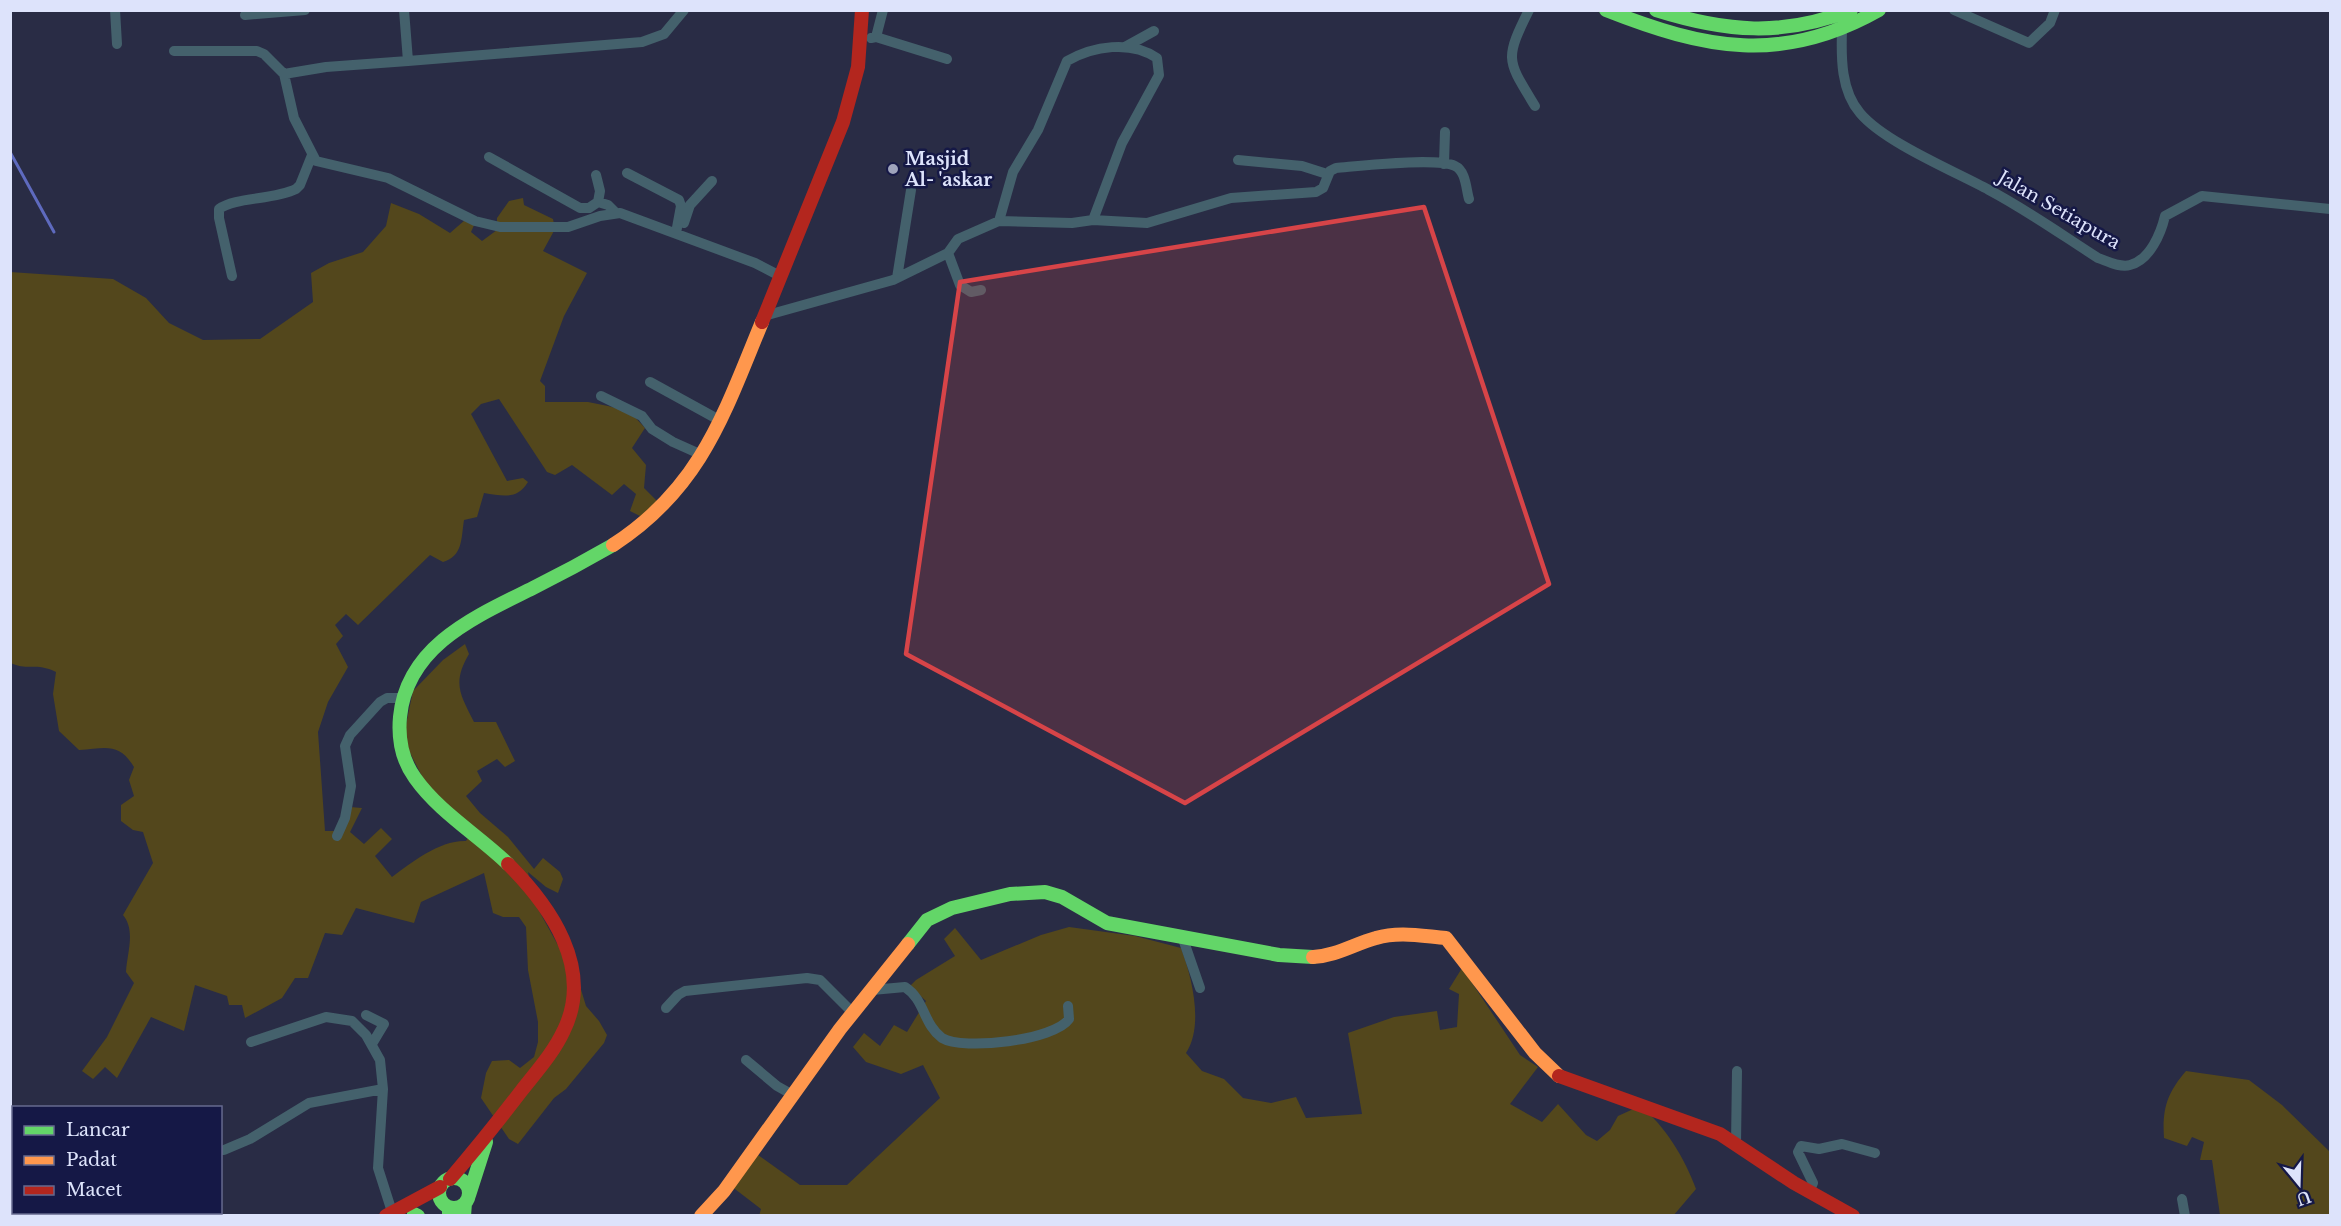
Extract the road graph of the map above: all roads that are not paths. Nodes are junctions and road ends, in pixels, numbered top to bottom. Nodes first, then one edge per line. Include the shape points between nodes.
1 (115, 10) edge
2 (305, 10) edge
3 (404, 10) edge
4 (684, 10) edge
5 (862, 10) edge
6 (883, 10) edge
7 (1529, 10) edge
8 (1606, 10) edge
9 (1656, 10) edge
10 (1879, 10) edge
11 (1954, 10) edge
12 (2055, 10) edge
13 (1847, 12) edge
14 (244, 15) dead end
15 (1842, 30) junction
16 (1154, 31) dead end
17 (870, 39) junction
18 (117, 44) dead end
19 (1124, 47) junction
20 (174, 51) dead end
21 (947, 59) dead end
22 (408, 61) junction
23 (284, 74) junction
24 (1535, 106) dead end
25 (1445, 132) dead end
26 (312, 155) junction
27 (489, 158) dead end
28 (1238, 160) dead end
29 (1444, 164) junction
30 (627, 173) dead end
31 (1327, 174) junction
32 (596, 175) dead end
33 (712, 181) dead end
34 (911, 190) dead end
35 (1469, 199) dead end
36 (598, 202) junction
37 (2331, 209) edge
38 (615, 212) junction
39 (1093, 220) junction
40 (999, 221) junction
41 (678, 234) junction
42 (948, 253) junction
43 (232, 276) dead end
44 (780, 276) junction
45 (897, 278) junction
46 (981, 290) dead end
47 (764, 316) junction
48 (650, 382) dead end
49 (601, 396) dead end
50 (721, 421) junction
51 (702, 455) junction
52 (404, 698) junction
53 (337, 836) dead end
54 (1182, 936) junction
55 (1200, 988) dead end
56 (872, 990) junction
57 (1068, 1006) dead end
58 (666, 1008) dead end
59 (853, 1013) junction
60 (366, 1015) dead end
61 (251, 1042) dead end
62 (372, 1044) junction
63 (746, 1060) dead end
64 (1737, 1071) dead end
65 (383, 1089) junction
66 (793, 1095) junction
67 (489, 1134) junction
68 (1736, 1144) junction
69 (224, 1150) dead end
70 (1875, 1153) dead end
71 (445, 1183) junction
72 (1809, 1192) junction
73 (2182, 1199) dead end
74 (466, 1205) edge
75 (448, 1210) edge
76 (390, 1214) edge
77 (413, 1215) edge
78 (701, 1215) edge
79 (1852, 1215) edge
80 (2185, 1215) edge

1 - 18 street
2 - 14 street
3 - 22 street
4 - 22 street via 664,34 642,42
5 - 17 main road
6 - 17 street
7 - 24 street via 1511,63
8 - 15 main road via 1665,31 1750,47 1780,47
9 - 13 main road via 1723,29 1757,31 1827,21
10 - 15 main road
11 - 12 street via 2029,43 2050,23
13 - 15 main road, Jalan Setiapura
15 - 37 street, Jalan Setiapura via 1843,72 1849,93 1859,112 1878,130 1992,191 2098,258 2117,265 2130,265 2142,257 2161,233 2164,216 2202,196
16 - 19 street
17 - 21 street
17 - 44 main road via 846,115
19 - 39 street via 1138,47 1157,58 1160,75 1117,154
19 - 40 street via 1089,52 1067,61 1038,130 1013,172
20 - 23 street via 257,51
22 - 23 street
23 - 26 street via 294,118
25 - 29 street
26 - 38 street via 324,164 388,178 474,221 500,227 568,227
26 - 43 street via 296,189 261,200 228,203 219,209
27 - 36 street via 580,208
28 - 31 street via 1302,166
29 - 31 street via 1336,168
29 - 35 street via 1462,172
30 - 41 street via 680,200
31 - 39 street via 1323,188 1316,192 1231,198 1147,223
32 - 36 street
33 - 41 street via 690,205
34 - 45 street
36 - 38 street
38 - 41 street
39 - 40 street
40 - 42 street via 958,239
41 - 44 street
42 - 45 street
42 - 46 street via 960,285 971,292
44 - 47 main road
45 - 47 street
47 - 50 main road
48 - 50 street
49 - 51 street via 642,416 652,429
50 - 51 main road
51 - 52 main road via 665,504 622,538 450,633 416,669
52 - 53 street via 380,702 350,735 345,746 351,786
52 - 67 main road via 399,733 409,769 431,797 526,880 550,911 569,952 573,977 570,1017 553,1048
54 - 55 street
54 - 56 main road via 1092,919 1053,893 1019,893 936,913 914,934
54 - 68 main road via 1279,955 1310,957 1328,956 1397,933 1446,938 1534,1053 1562,1079 1720,1134
56 - 57 street via 905,987 921,1002 929,1025 954,1043 1020,1039 1055,1030 1069,1019
56 - 59 main road
58 - 59 street via 685,992 807,978 820,980
59 - 66 main road
60 - 62 street via 384,1024
61 - 62 street via 326,1017 352,1022
62 - 65 street via 380,1060
63 - 66 street
64 - 68 street
65 - 69 street via 309,1103
65 - 76 street via 378,1168
66 - 78 main road via 724,1191
67 - 71 main road
67 - 74 main road
68 - 72 main road
70 - 72 street via 1842,1144 1819,1149 1801,1146 1800,1159 1813,1183
71 - 74 main road via 464,1182
71 - 75 main road via 439,1196
71 - 76 main road
72 - 79 main road
73 - 80 street
74 - 75 main road
75 - 77 main road

